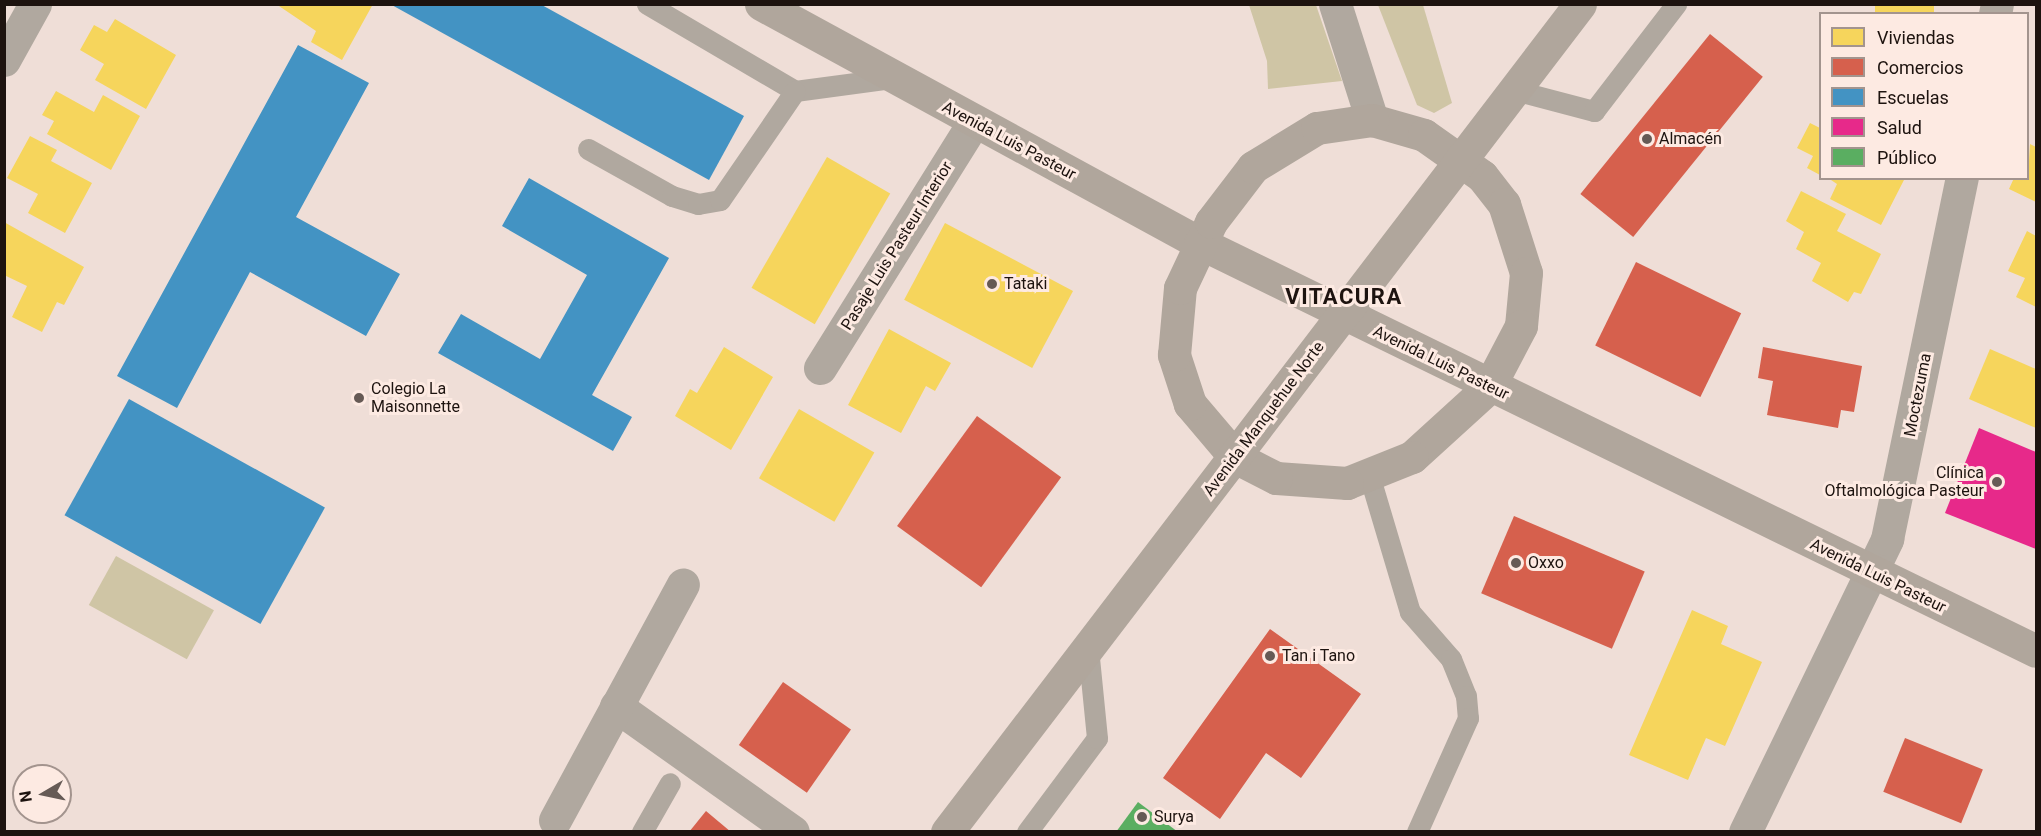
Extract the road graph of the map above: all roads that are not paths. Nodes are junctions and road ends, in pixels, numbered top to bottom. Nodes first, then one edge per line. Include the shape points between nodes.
1 (35, 4) edge
2 (647, 4) edge
3 (761, 4) edge
4 (1335, 4) edge
5 (1580, 4) edge
6 (1676, 4) edge
7 (4, 60) edge
8 (893, 78) junction
9 (1515, 90) junction
10 (795, 91) junction
11 (1372, 120) junction
12 (973, 123) junction
13 (588, 149) dead end
14 (1461, 159) junction
15 (1962, 180) edge
16 (1200, 243) junction
17 (1344, 315) junction
18 (820, 368) dead end
19 (1489, 387) junction
20 (1235, 457) junction
21 (1370, 477) junction
22 (1871, 572) junction
23 (683, 584) dead end
24 (1088, 648) junction
25 (2037, 651) edge
26 (616, 706) junction
27 (670, 783) dead end
28 (555, 820) dead end
29 (642, 831) edge
30 (793, 831) edge
31 (946, 831) edge
32 (1027, 831) edge
33 (1416, 831) edge
34 (1745, 831) edge

1 - 7 street
2 - 10 lane
3 - 8 street, Avenida Luis Pasteur
4 - 11 street
5 - 9 street, Avenida Manquehue Norte
6 - 9 lane via 1594,111
8 - 10 lane
8 - 12 street, Avenida Luis Pasteur
9 - 14 street, Avenida Manquehue Norte
10 - 13 lane via 720,200 698,204 672,196
11 - 14 street via 1424,135
11 - 16 street via 1317,128 1270,154 1235,187
12 - 16 street, Avenida Luis Pasteur
12 - 18 street, Pasaje Luis Pasteur Interior
14 - 17 street, Avenida Manquehue Norte
14 - 19 street via 1504,204 1526,273 1521,326
15 - 22 street, Moctezuma via 1897,507
16 - 17 street, Avenida Luis Pasteur
16 - 20 street via 1180,288 1174,355 1190,404
17 - 19 street, Avenida Luis Pasteur
17 - 20 street, Avenida Manquehue Norte
19 - 21 street via 1440,437
19 - 22 street, Avenida Luis Pasteur
20 - 21 street via 1300,483
20 - 24 street, Avenida Manquehue Norte
21 - 33 lane via 1410,612 1452,659 1466,696 1468,718
22 - 25 street, Avenida Luis Pasteur
22 - 34 street, Moctezuma
23 - 26 street
24 - 31 street, Avenida Manquehue Norte
24 - 32 lane via 1097,738
26 - 28 street
26 - 30 street
27 - 29 lane

